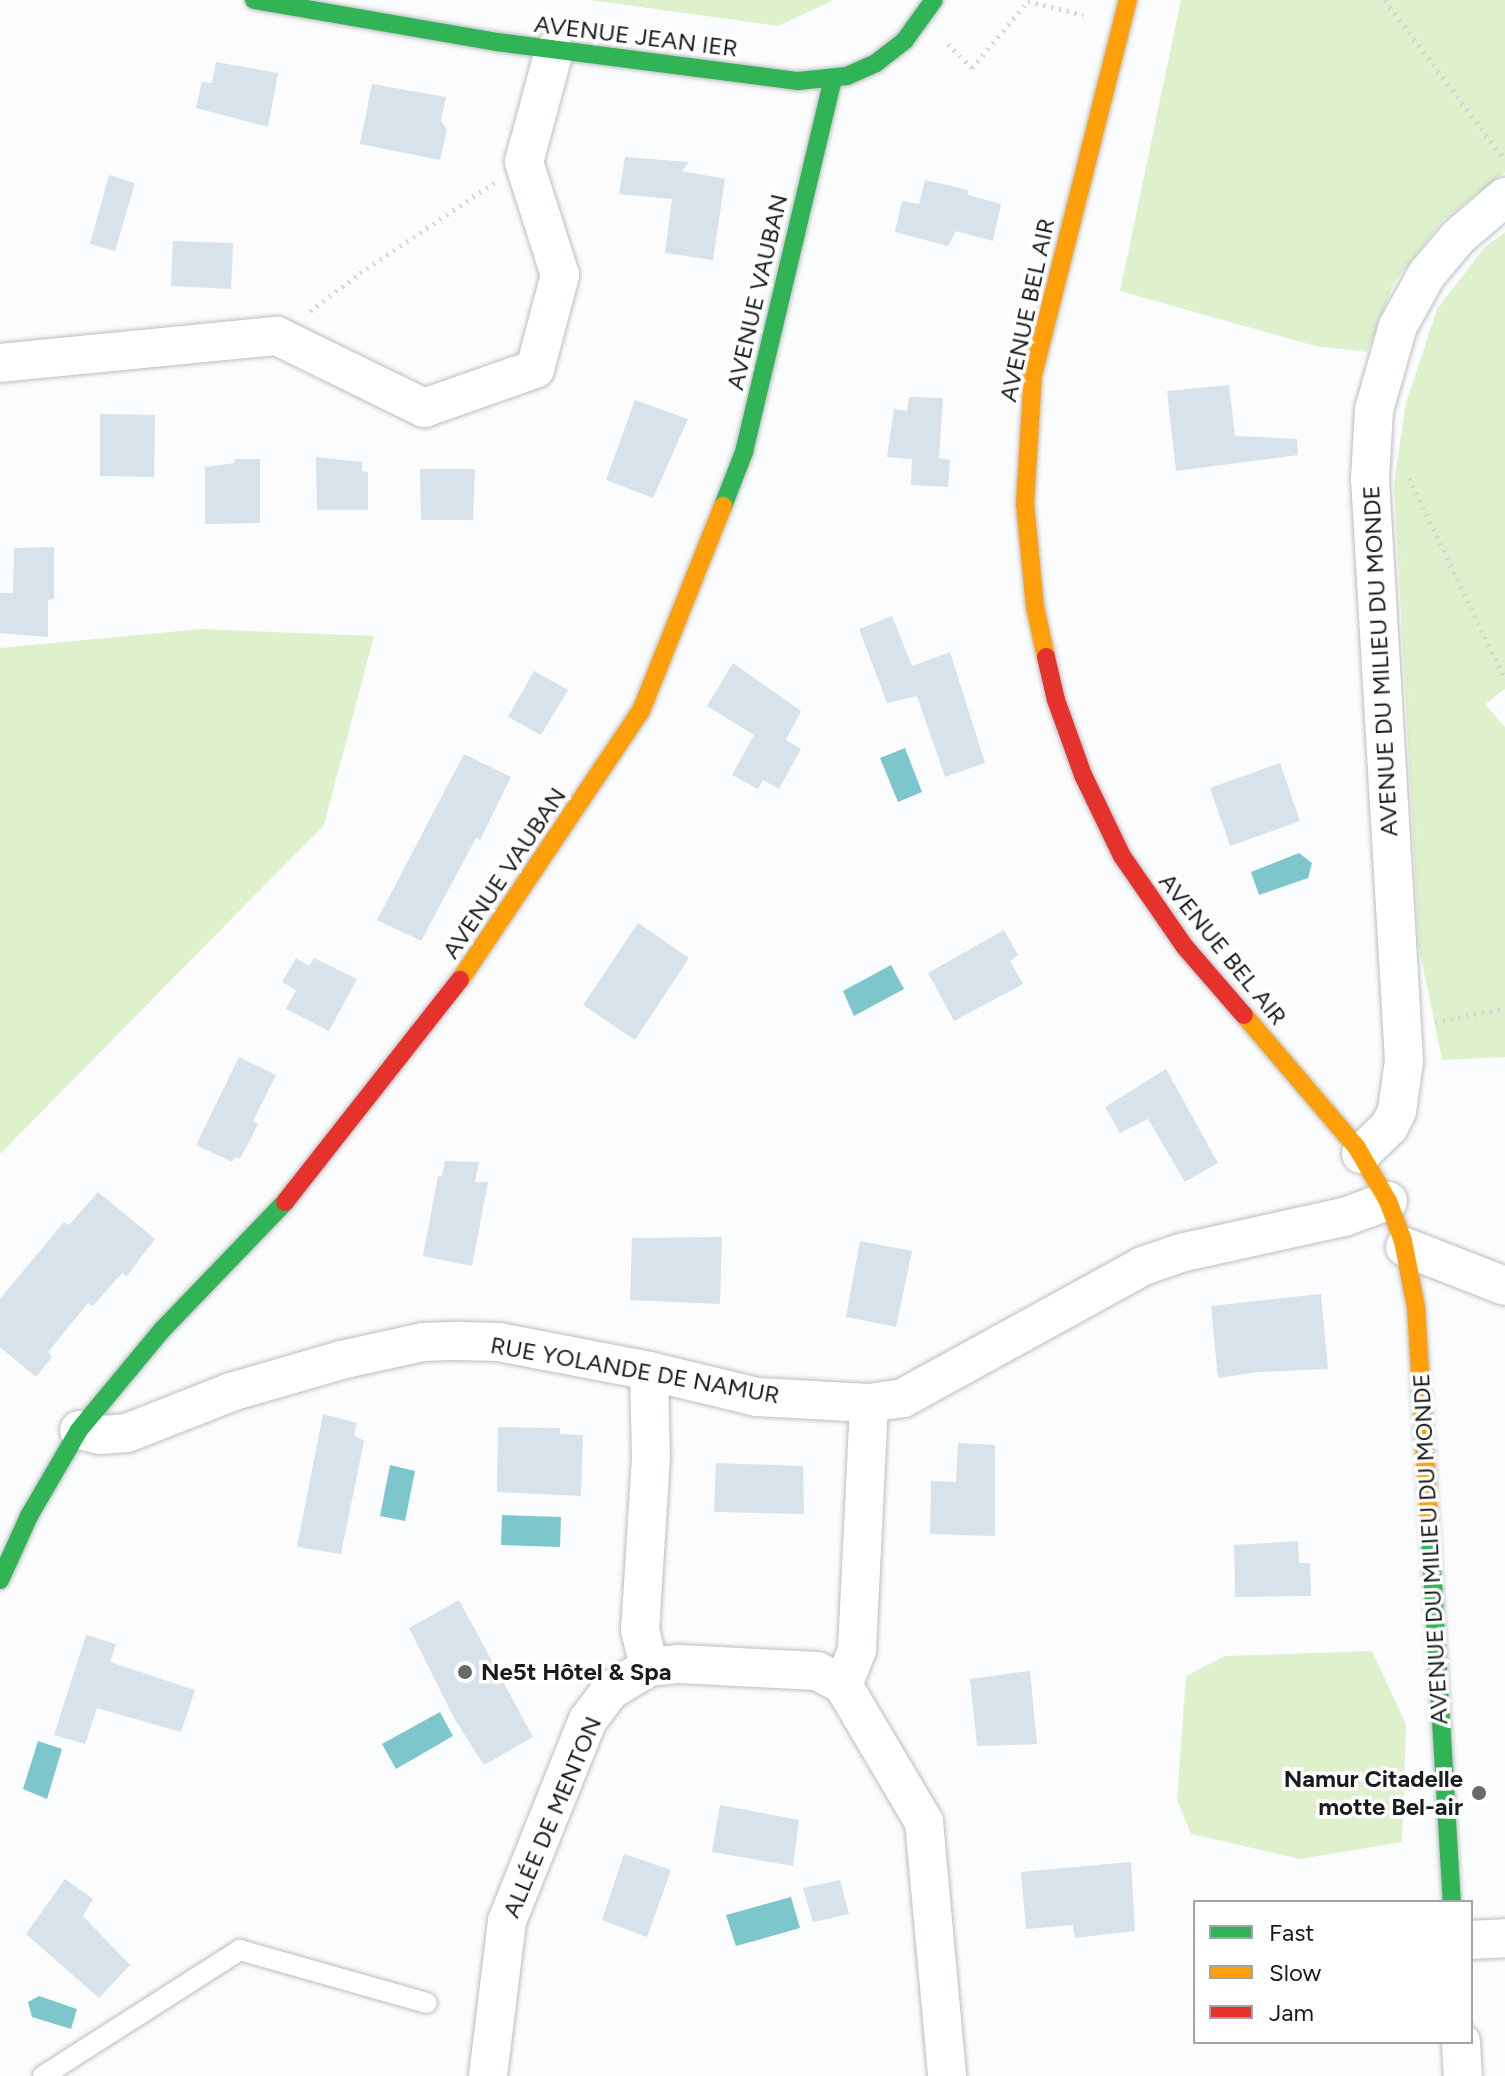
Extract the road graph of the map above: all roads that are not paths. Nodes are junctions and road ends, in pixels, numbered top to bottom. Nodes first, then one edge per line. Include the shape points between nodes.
1 (254, 0) edge
2 (934, 0) edge
3 (1128, 0) edge
4 (554, 51) junction
5 (833, 79) junction
6 (1505, 197) edge
7 (0, 363) edge
8 (1361, 1154) junction
9 (1388, 1201) junction
10 (1405, 1247) junction
11 (1505, 1286) edge
12 (649, 1371) junction
13 (869, 1403) junction
14 (79, 1430) junction
15 (0, 1580) edge
16 (649, 1667) junction
17 (843, 1685) junction
18 (1452, 1900) edge
19 (1505, 1938) edge
20 (1473, 1940) edge
21 (427, 2003) dead end
22 (1461, 2044) edge
23 (43, 2076) edge
24 (488, 2076) edge
25 (947, 2076) edge
26 (1463, 2076) edge

1 - 4 main road, AVENUE JEAN IER
2 - 5 main road, AVENUE JEAN IER via 892,52
3 - 8 main road, AVENUE BEL AIR via 1033,375 1025,504 1041,641 1083,775 1138,882 1185,947
4 - 5 main road, AVENUE JEAN IER via 781,80
4 - 7 street via 524,162 560,275 535,369 424,408 277,336
5 - 14 main road, AVENUE VAUBAN via 744,452 641,711 481,953 300,1186 162,1330
6 - 8 street, AVENUE DU MILIEU DU MONDE via 1438,259 1411,301 1386,360 1371,428 1403,1083 1389,1127
8 - 9 main road, AVENUE BEL AIR
9 - 10 main road, AVENUE DU MILIEU DU MONDE
9 - 13 street, RUE YOLANDE DE NAMUR via 1344,1217 1143,1266 903,1398
10 - 11 street
10 - 18 main road, AVENUE DU MILIEU DU MONDE via 1416,1307
12 - 13 street, RUE YOLANDE DE NAMUR via 757,1397
12 - 14 street, RUE YOLANDE DE NAMUR via 499,1342 423,1342 231,1392 127,1433
12 - 16 street via 651,1457 640,1630
13 - 17 street via 857,1650
14 - 15 main road, AVENUE VAUBAN via 29,1516
16 - 17 street, ALLÉE DE MENTON via 817,1671
16 - 24 street, ALLÉE DE MENTON via 611,1690 588,1720 507,1921
17 - 25 street via 924,1822
19 - 20 street
21 - 23 lane via 240,1950
22 - 26 street

